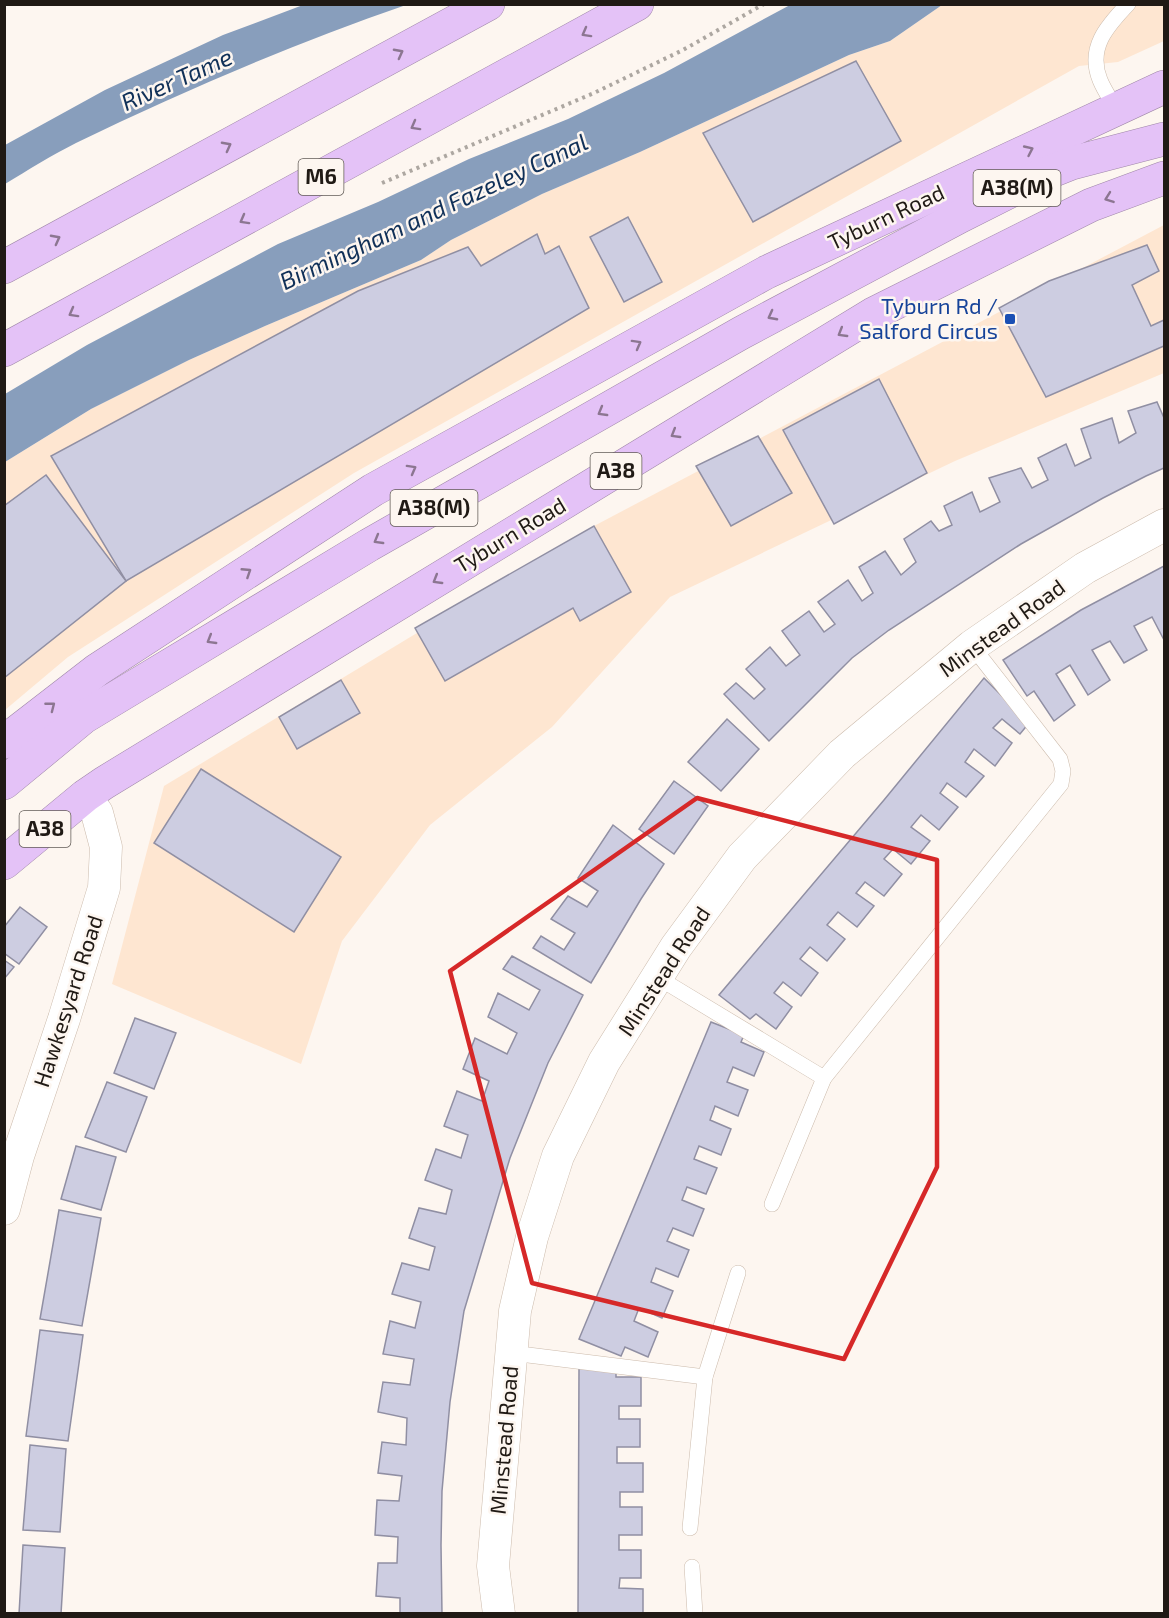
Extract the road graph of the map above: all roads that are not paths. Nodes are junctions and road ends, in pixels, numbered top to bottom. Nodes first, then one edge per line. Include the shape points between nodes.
1 (488, 4) edge
2 (637, 4) edge
3 (1128, 4) edge
4 (1164, 87) edge
5 (1116, 109) junction
6 (1164, 123) edge
7 (1164, 140) edge
8 (1164, 178) edge
9 (4, 267) edge
10 (767, 272) junction
11 (4, 350) edge
12 (1164, 525) edge
13 (972, 646) junction
14 (4, 742) edge
15 (4, 783) edge
16 (84, 796) junction
17 (4, 863) edge
18 (657, 977) junction
19 (824, 1078) junction
20 (772, 1204) dead end
21 (4, 1209) edge
22 (738, 1273) dead end
23 (512, 1353) junction
24 (705, 1377) junction
25 (690, 1528) dead end
26 (692, 1567) dead end
27 (499, 1614) edge
28 (695, 1614) edge

9 -> 1 highway
2 -> 11 highway, M6
3 - 5 lane via 1100,39 1095,57 1099,79
4 - 5 highway, Tyburn Road
10 -> 5 highway, Tyburn Road
6 - 10 highway, A38(M) via 968,209
7 -> 15 highway, A38(M) via 1062,167 741,333 369,545 84,717
8 -> 16 highway, Tyburn Road / A38 via 1091,205 873,314
14 -> 10 highway, Tyburn Road via 97,670 373,490
12 - 13 street, Minstead Road via 1085,568
13 - 18 street, Minstead Road via 842,754 742,857
13 - 19 lane via 1060,759 1061,784
16 - 17 highway, Tyburn Road / A38
16 - 21 street, Hawkesyard Road via 98,813 106,847 104,888
18 - 19 lane
18 - 23 street, Minstead Road via 604,1062 558,1156 532,1237 515,1311
19 - 20 lane
22 - 24 lane
23 - 24 lane
23 - 27 street, Minstead Road via 493,1566
24 - 25 lane
26 - 28 lane

